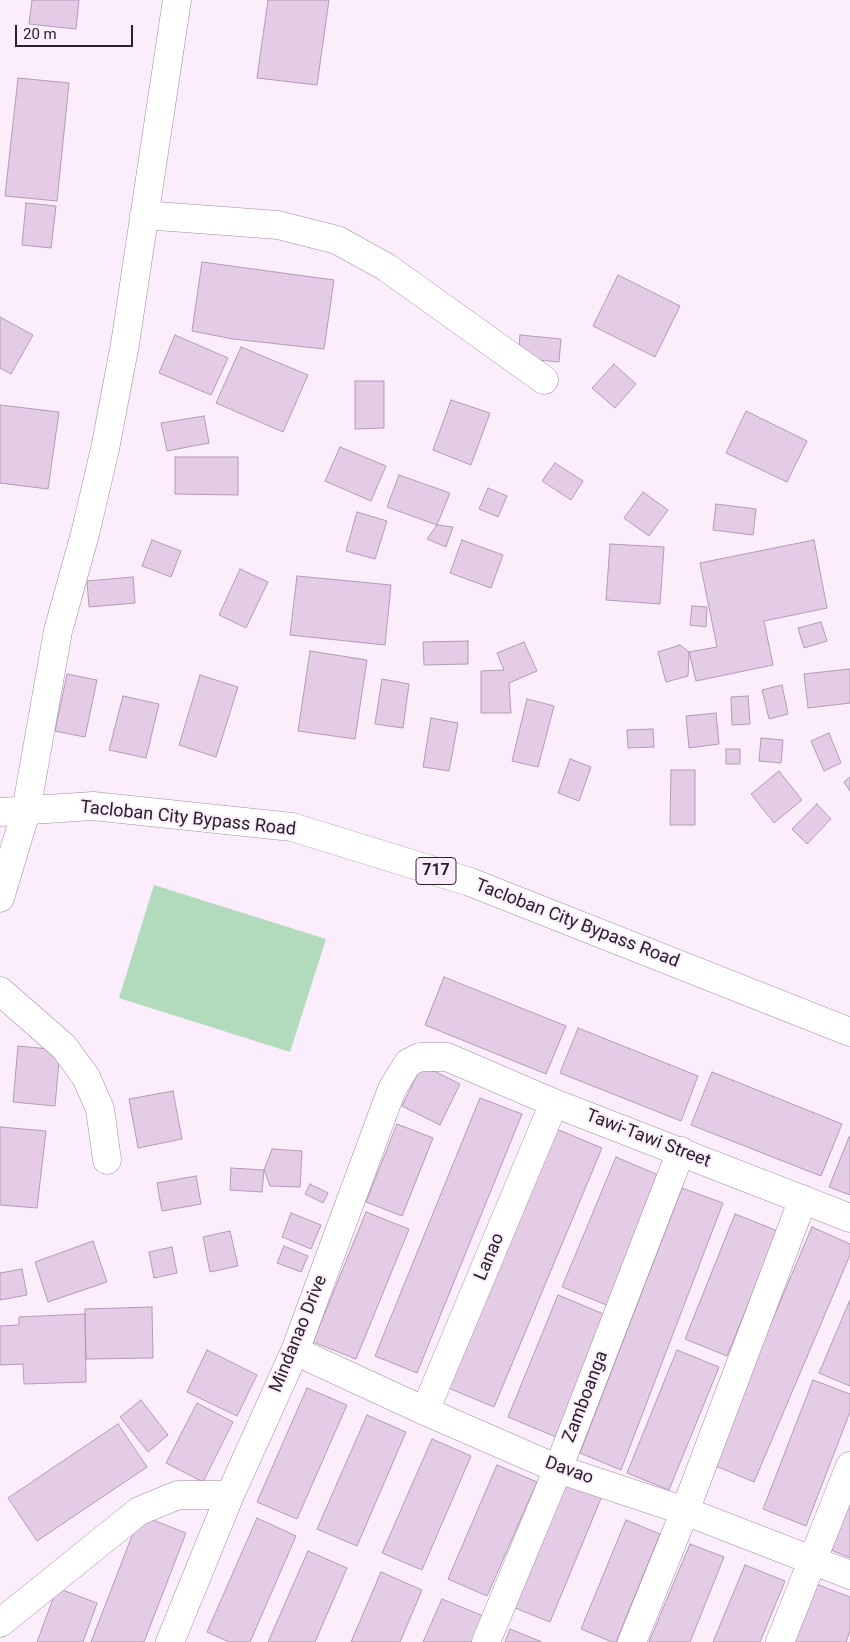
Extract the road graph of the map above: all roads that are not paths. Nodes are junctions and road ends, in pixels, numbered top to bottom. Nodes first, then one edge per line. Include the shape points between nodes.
1 (177, 0) edge
2 (144, 215) junction
3 (544, 380) dead end
4 (13, 812) edge
5 (0, 898) edge
6 (0, 991) edge
7 (850, 1032) edge
8 (447, 1057) joint
9 (554, 1103) junction
10 (681, 1151) junction
11 (107, 1160) dead end
12 (803, 1199) junction
13 (850, 1218) edge
14 (295, 1351) junction
15 (425, 1412) junction
16 (850, 1466) edge
17 (558, 1468) junction
18 (230, 1495) junction
19 (685, 1511) junction
20 (812, 1560) junction
21 (850, 1575) edge
22 (0, 1623) edge
23 (170, 1642) edge
24 (486, 1642) edge
25 (632, 1642) edge
26 (780, 1642) edge

1 - 2 main road
2 - 3 main road via 278,225 337,240 386,267
2 - 4 main road via 105,449
4 - 5 main road
4 - 7 main road, Tacloban City Bypass Road / 717 via 93,806 292,827 470,882
6 - 11 main road via 64,1047 86,1077 100,1109
8 - 9 main road, Tawi-Tawi Street
8 - 14 main road, Mindanao Drive via 420,1057 408,1063 392,1089
9 - 10 main road, Tawi-Tawi Street
9 - 15 main road, Lanao
10 - 12 main road, Tawi-Tawi Street
10 - 17 main road, Zamboanga
12 - 13 main road, Tawi-Tawi Street
12 - 19 main road
14 - 15 main road, Davao
14 - 18 main road, Mindanao Drive
15 - 17 main road, Davao
16 - 20 main road
17 - 19 main road, Davao
17 - 24 main road, Zamboanga
18 - 22 main road via 178,1495 139,1511
18 - 23 main road, Mindanao Drive
19 - 20 main road, Davao
19 - 25 main road
20 - 21 main road, Davao
20 - 26 main road

